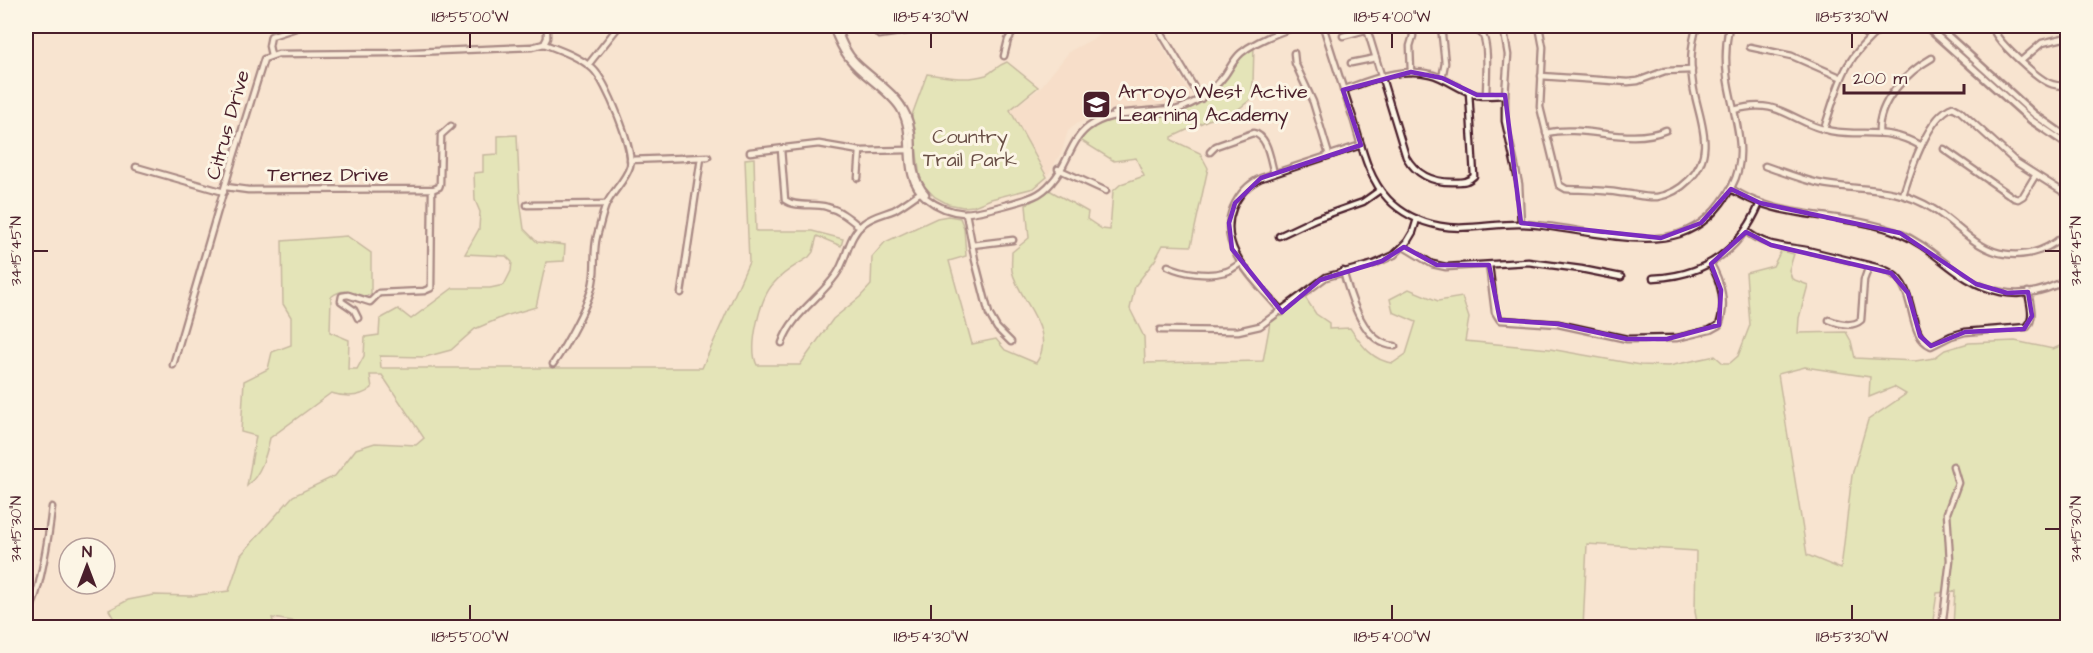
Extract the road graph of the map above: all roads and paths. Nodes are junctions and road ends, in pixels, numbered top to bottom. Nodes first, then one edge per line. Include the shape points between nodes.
1 (302, 26) edge
2 (547, 26) edge
3 (619, 26) edge
4 (781, 26) edge
5 (793, 26) edge
6 (834, 26) edge
7 (872, 26) edge
8 (940, 26) edge
9 (1017, 26) edge
10 (1157, 26) edge
11 (1291, 26) edge
12 (1298, 26) edge
13 (1323, 26) edge
14 (1380, 26) edge
15 (1412, 26) edge
16 (1441, 26) edge
17 (1463, 26) edge
18 (1528, 26) edge
19 (1539, 26) edge
20 (1697, 26) edge
21 (1730, 26) edge
22 (1856, 26) edge
23 (1883, 26) edge
24 (1926, 26) edge
25 (1937, 26) edge
26 (1367, 28) junction
27 (1504, 28) edge
28 (1994, 31) dead end
29 (1343, 36) dead end
30 (1869, 37) junction
31 (2067, 37) edge
32 (544, 44) junction
33 (1750, 47) dead end
34 (1294, 53) dead end
35 (272, 55) junction
36 (1004, 56) dead end
37 (1376, 58) junction
38 (1932, 58) dead end
39 (2021, 61) junction
40 (1351, 63) dead end
41 (588, 65) junction
42 (1692, 70) junction
43 (1411, 72) junction
44 (1541, 76) junction
45 (1840, 77) junction
46 (1381, 78) junction
47 (1442, 78) junction
48 (2067, 86) edge
49 (1343, 90) junction
50 (1469, 92) junction
51 (1486, 95) junction
52 (1505, 95) junction
53 (1200, 98) junction
54 (1734, 110) junction
55 (451, 126) dead end
56 (1824, 129) junction
57 (1666, 130) dead end
58 (1879, 132) junction
59 (1546, 133) junction
60 (2067, 138) edge
61 (1361, 145) junction
62 (1921, 146) junction
63 (2067, 146) edge
64 (781, 149) junction
65 (1944, 149) dead end
66 (910, 150) junction
67 (750, 152) dead end
68 (860, 152) junction
69 (1210, 152) dead end
70 (1329, 155) junction
71 (708, 157) dead end
72 (701, 158) junction
73 (630, 160) junction
74 (1765, 166) dead end
75 (136, 167) dead end
76 (1060, 169) junction
77 (1274, 173) junction
78 (2035, 176) junction
79 (858, 178) dead end
80 (432, 189) junction
81 (1731, 189) junction
82 (225, 190) junction
83 (1106, 190) dead end
84 (1380, 190) junction
85 (921, 191) junction
86 (1903, 195) junction
87 (2067, 195) edge
88 (1760, 203) junction
89 (606, 204) junction
90 (527, 205) dead end
91 (966, 212) junction
92 (1417, 219) junction
93 (1521, 224) junction
94 (860, 227) junction
95 (1746, 231) junction
96 (2067, 231) edge
97 (1279, 236) dead end
98 (1014, 240) dead end
99 (972, 245) junction
100 (1404, 247) junction
101 (1241, 263) junction
102 (1710, 263) junction
103 (1489, 265) junction
104 (1168, 266) dead end
105 (1869, 266) junction
106 (1343, 271) junction
107 (1621, 277) dead end
108 (1653, 278) dead end
109 (2067, 279) edge
110 (2028, 292) junction
111 (681, 293) dead end
112 (1282, 312) junction
113 (358, 318) dead end
114 (1829, 320) dead end
115 (1160, 330) dead end
116 (1011, 342) dead end
117 (782, 343) dead end
118 (1395, 346) dead end
119 (553, 364) dead end
120 (173, 365) dead end
121 (1953, 466) dead end
122 (52, 507) dead end
123 (26, 615) edge
124 (1942, 627) edge

1 - 35 street via 271,36
2 - 32 street
3 - 41 street
4 - 5 street
6 - 66 street via 851,56 903,106 910,124
7 - 8 street via 882,35
9 - 36 street
10 - 53 street
11 - 53 street via 1238,53
12 - 53 street via 1248,48
13 - 49 street
14 - 26 street
15 - 43 street
16 - 47 street
17 - 51 street via 1484,37
18 - 27 street
19 - 44 street via 1543,47
20 - 42 street
21 - 54 street via 1726,59
22 - 30 street
23 - 30 street
24 - 63 main road via 2031,120
25 - 60 main road via 2034,114
26 - 29 street
26 - 37 street
27 - 52 street via 1508,54
28 - 39 street
30 - 45 street
31 - 39 street via 2042,43
32 - 35 street, Citrus Drive via 457,51
32 - 41 street
33 - 45 street via 1792,56
34 - 70 street
35 - 82 street, Citrus Drive via 261,65
37 - 40 street
37 - 46 street
38 - 58 street via 1900,84 1884,108
39 - 48 street via 2047,82
41 - 73 street via 607,91
42 - 44 street via 1665,71 1628,82
42 - 59 street via 1705,135 1704,152 1692,177 1671,193 1647,197 1561,187
43 - 46 street
43 - 47 street
44 - 59 street via 1539,99
45 - 56 street
46 - 49 street
46 - 50 street via 1409,162 1432,180 1468,181 1475,174
47 - 50 street
49 - 61 street
50 - 51 street
51 - 52 street
52 - 93 street via 1505,121 1519,183
53 - 76 street via 1171,109 1095,119 1076,135
54 - 56 street via 1768,106
54 - 81 street via 1740,150
55 - 80 street via 440,137 440,186
56 - 58 street
57 - 59 street via 1650,136 1563,130
58 - 62 street
61 - 70 street
61 - 84 street
62 - 78 street via 1936,122 1953,107
62 - 86 street
64 - 67 street
64 - 68 street via 819,144
64 - 94 street via 785,200 831,208
65 - 78 street via 2014,198 2023,196
66 - 68 street
66 - 85 street
68 - 79 street
69 - 77 street via 1229,141 1258,134
70 - 77 street
71 - 72 street
72 - 73 street
72 - 111 street
73 - 89 street
74 - 86 street via 1817,183
75 - 82 street, Ternez Drive
76 - 83 street
76 - 91 street via 1036,193
77 - 101 street via 1247,186 1231,213 1231,246
78 - 87 street
80 - 82 street, Ternez Drive
80 - 113 street via 430,288 379,293 367,302 342,296 341,301
81 - 88 street
81 - 93 street via 1701,223 1661,238
82 - 120 street, Citrus Drive
84 - 92 street
84 - 97 street via 1363,202
85 - 91 street via 946,208
85 - 94 street
86 - 96 street via 1932,208 1989,250 2003,254 2038,252
88 - 95 street
88 - 110 street via 1883,228 1912,240 1976,284 2007,293
89 - 90 street
89 - 119 street via 596,242 593,284
91 - 99 street
92 - 93 street via 1446,226
92 - 100 street
94 - 117 street via 835,276 790,324
95 - 102 street via 1728,252
95 - 105 street via 1771,245
98 - 99 street
99 - 116 street via 991,319
100 - 103 street via 1437,265
100 - 106 street via 1382,261
101 - 104 street via 1216,274 1178,271
101 - 112 street
102 - 103 street via 1721,290 1719,325 1661,339 1627,339 1558,324 1500,320 1495,312
102 - 108 street
103 - 107 street via 1527,262
105 - 110 street via 1898,279 1909,297 1920,336 1931,346 1965,332 2027,327 2032,316
105 - 114 street via 1861,320 1851,325
106 - 112 street via 1320,280
106 - 118 street via 1363,323 1384,344
109 - 110 street
112 - 115 street via 1249,330
121 - 124 street via 1958,483 1947,513 1950,566
122 - 123 street via 40,575

